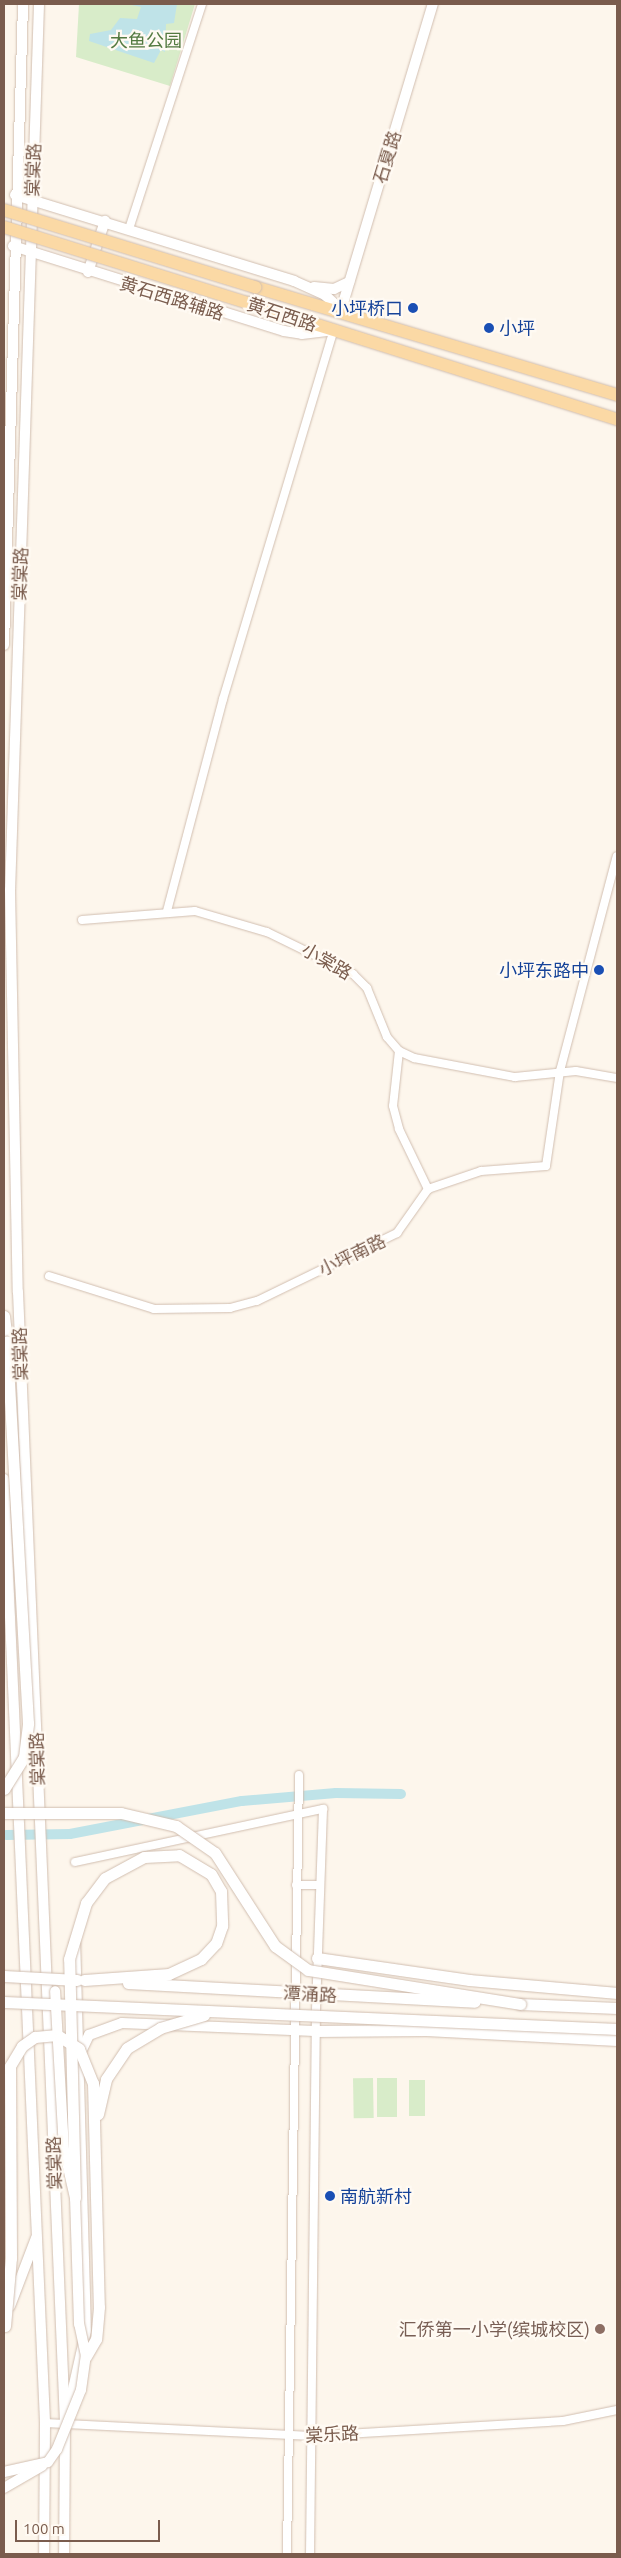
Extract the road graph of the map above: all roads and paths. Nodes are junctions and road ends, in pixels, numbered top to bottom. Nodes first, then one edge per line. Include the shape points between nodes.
1 (23, 4) edge
2 (39, 4) edge
3 (202, 4) edge
4 (434, 4) edge
5 (15, 195) junction
6 (32, 200) junction
7 (4, 210) edge
8 (106, 221) junction
9 (4, 227) edge
10 (129, 229) junction
11 (13, 246) junction
12 (30, 252) junction
13 (88, 272) junction
14 (349, 282) junction
15 (308, 286) junction
16 (342, 310) junction
17 (334, 330) junction
18 (617, 395) edge
19 (617, 419) edge
20 (4, 645) edge
21 (617, 856) edge
22 (167, 911) junction
23 (82, 920) dead end
24 (398, 1051) junction
25 (560, 1071) junction
26 (617, 1078) edge
27 (428, 1190) junction
28 (49, 1276) dead end
29 (4, 1316) edge
30 (4, 1479) edge
31 (299, 1774) dead end
32 (4, 1790) edge
33 (4, 1812) edge
34 (299, 1814) junction
35 (74, 1862) dead end
36 (296, 1884) junction
37 (319, 1885) junction
38 (75, 1934) junction
39 (46, 1957) junction
40 (317, 1958) junction
41 (4, 1976) edge
42 (84, 1980) junction
43 (617, 1992) edge
44 (4, 2002) edge
45 (520, 2004) junction
46 (617, 2008) edge
47 (255, 2012) junction
48 (617, 2029) edge
49 (293, 2030) junction
50 (315, 2031) junction
51 (617, 2040) edge
52 (79, 2075) junction
53 (94, 2131) junction
54 (74, 2198) junction
55 (37, 2235) junction
56 (5, 2326) edge
57 (86, 2356) junction
58 (617, 2410) edge
59 (45, 2424) junction
60 (65, 2424) junction
61 (289, 2435) junction
62 (312, 2436) junction
63 (48, 2462) junction
64 (4, 2466) edge
65 (4, 2472) edge
66 (4, 2488) edge
67 (44, 2554) edge
68 (64, 2554) edge
69 (286, 2554) edge
70 (310, 2554) edge

1 - 5 street, 棠棠路
2 - 6 street, 棠棠路
3 - 10 street
4 - 14 street, 石夏路
5 - 6 street
5 - 11 street, 棠棠路
6 - 8 street
6 - 12 street, 棠棠路
7 - 16 main road, 黄石西路, bridge via 255,287
8 - 10 street
8 - 13 street
9 - 17 main road, 黄石西路, bridge
10 - 15 street
11 - 12 street, 黄石西路辅路
11 - 20 street, 棠棠路
12 - 13 street, 黄石西路辅路
12 - 39 street, 棠棠路 via 10,890 18,1292
13 - 17 street, 黄石西路辅路 via 284,331 302,334
14 - 15 street via 334,289
14 - 16 street, 石夏路
15 - 16 street
16 - 18 main road, 黄石西路
17 - 19 main road, 黄石西路
17 - 22 street via 223,700
21 - 25 street
22 - 23 street, 小棠路
22 - 24 street, 小棠路 via 195,911 267,932 334,962 367,988 387,1037
24 - 25 street via 466,1071 515,1077
24 - 27 street via 393,1106 398,1129
25 - 26 street
25 - 27 street via 546,1166 481,1171
27 - 28 street, 小坪南路 via 397,1233 257,1301 230,1308 154,1309
29 - 32 main road, bridge via 28,1723 24,1757
30 - 55 street, 棠棠路
31 - 34 street
33 - 45 main road, bridge via 121,1813 176,1826 215,1854 275,1946 308,1970
34 - 35 street
34 - 36 street
34 - 37 street via 323,1809
36 - 37 street
36 - 49 street
37 - 40 street
38 - 42 main road, bridge via 97,1886 123,1864 144,1856 173,1854 196,1861 221,1891 222,1926 216,1943 201,1959 169,1974
38 - 52 street
38 - 54 main road, bridge via 69,1959
39 - 54 street, bridge via 55,1991 64,2150
39 - 60 street, 棠棠路
40 - 43 main road via 469,1980
40 - 50 street
41 - 42 main road, 潭涌路, bridge
42 - 45 main road, 潭涌路, bridge
44 - 47 main road, 潭涌路, bridge
45 - 46 main road, 潭涌路
47 - 48 main road, 潭涌路, bridge
47 - 53 main road, bridge via 179,2021 127,2048 106,2079
49 - 50 street
49 - 52 street via 108,2025 83,2042
49 - 61 street
50 - 51 main road via 426,2030
50 - 62 street
52 - 60 street via 86,2331
53 - 56 main road, bridge via 93,2083 79,2049 58,2035 35,2037 22,2046 12,2060 8,2081 12,2258
53 - 57 main road, bridge via 99,2307 96,2339
54 - 57 street, bridge via 79,2324
55 - 56 street
55 - 59 street, 棠棠路
57 - 63 street, bridge via 73,2414
58 - 62 street, 棠乐路 via 556,2421
59 - 60 street, 棠乐路
59 - 67 street, 棠棠路
60 - 61 street, 棠乐路
60 - 68 street, 棠棠路
61 - 62 street, 棠乐路
61 - 69 street
62 - 70 street
63 - 64 street, bridge
63 - 65 street, bridge
63 - 66 street, bridge

